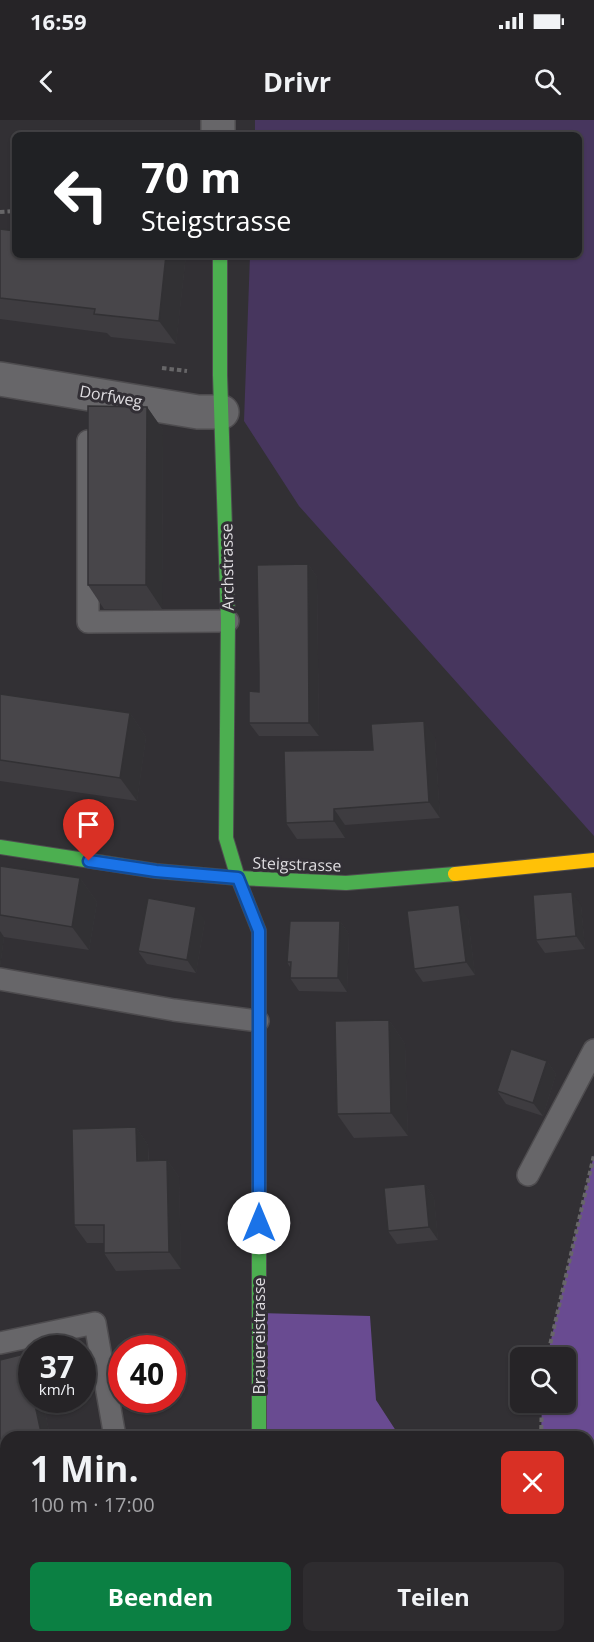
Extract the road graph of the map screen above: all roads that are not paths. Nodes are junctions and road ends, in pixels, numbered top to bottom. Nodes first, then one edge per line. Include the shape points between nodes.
1 (220, 258) edge
2 (0, 379) edge
3 (222, 412) junction
4 (88, 441) edge
5 (228, 621) junction
6 (0, 847) edge
7 (594, 860) edge
8 (238, 878) junction
9 (0, 980) edge
10 (258, 1021) junction
11 (594, 1050) edge
12 (528, 1175) dead end
13 (0, 1343) edge
14 (114, 1431) edge
15 (259, 1431) edge

1 - 3 street, Archstrasse
2 - 3 street, Dorfweg via 198,412
3 - 5 street, Archstrasse
4 - 5 lane via 88,622
5 - 8 street, Archstrasse via 226,838
6 - 8 street, Steigstrasse via 156,871
7 - 8 street, Steigstrasse via 346,883
8 - 10 street, Brauereistrasse via 259,931
9 - 10 lane
10 - 15 street, Brauereistrasse
11 - 12 lane
13 - 14 lane via 95,1323

